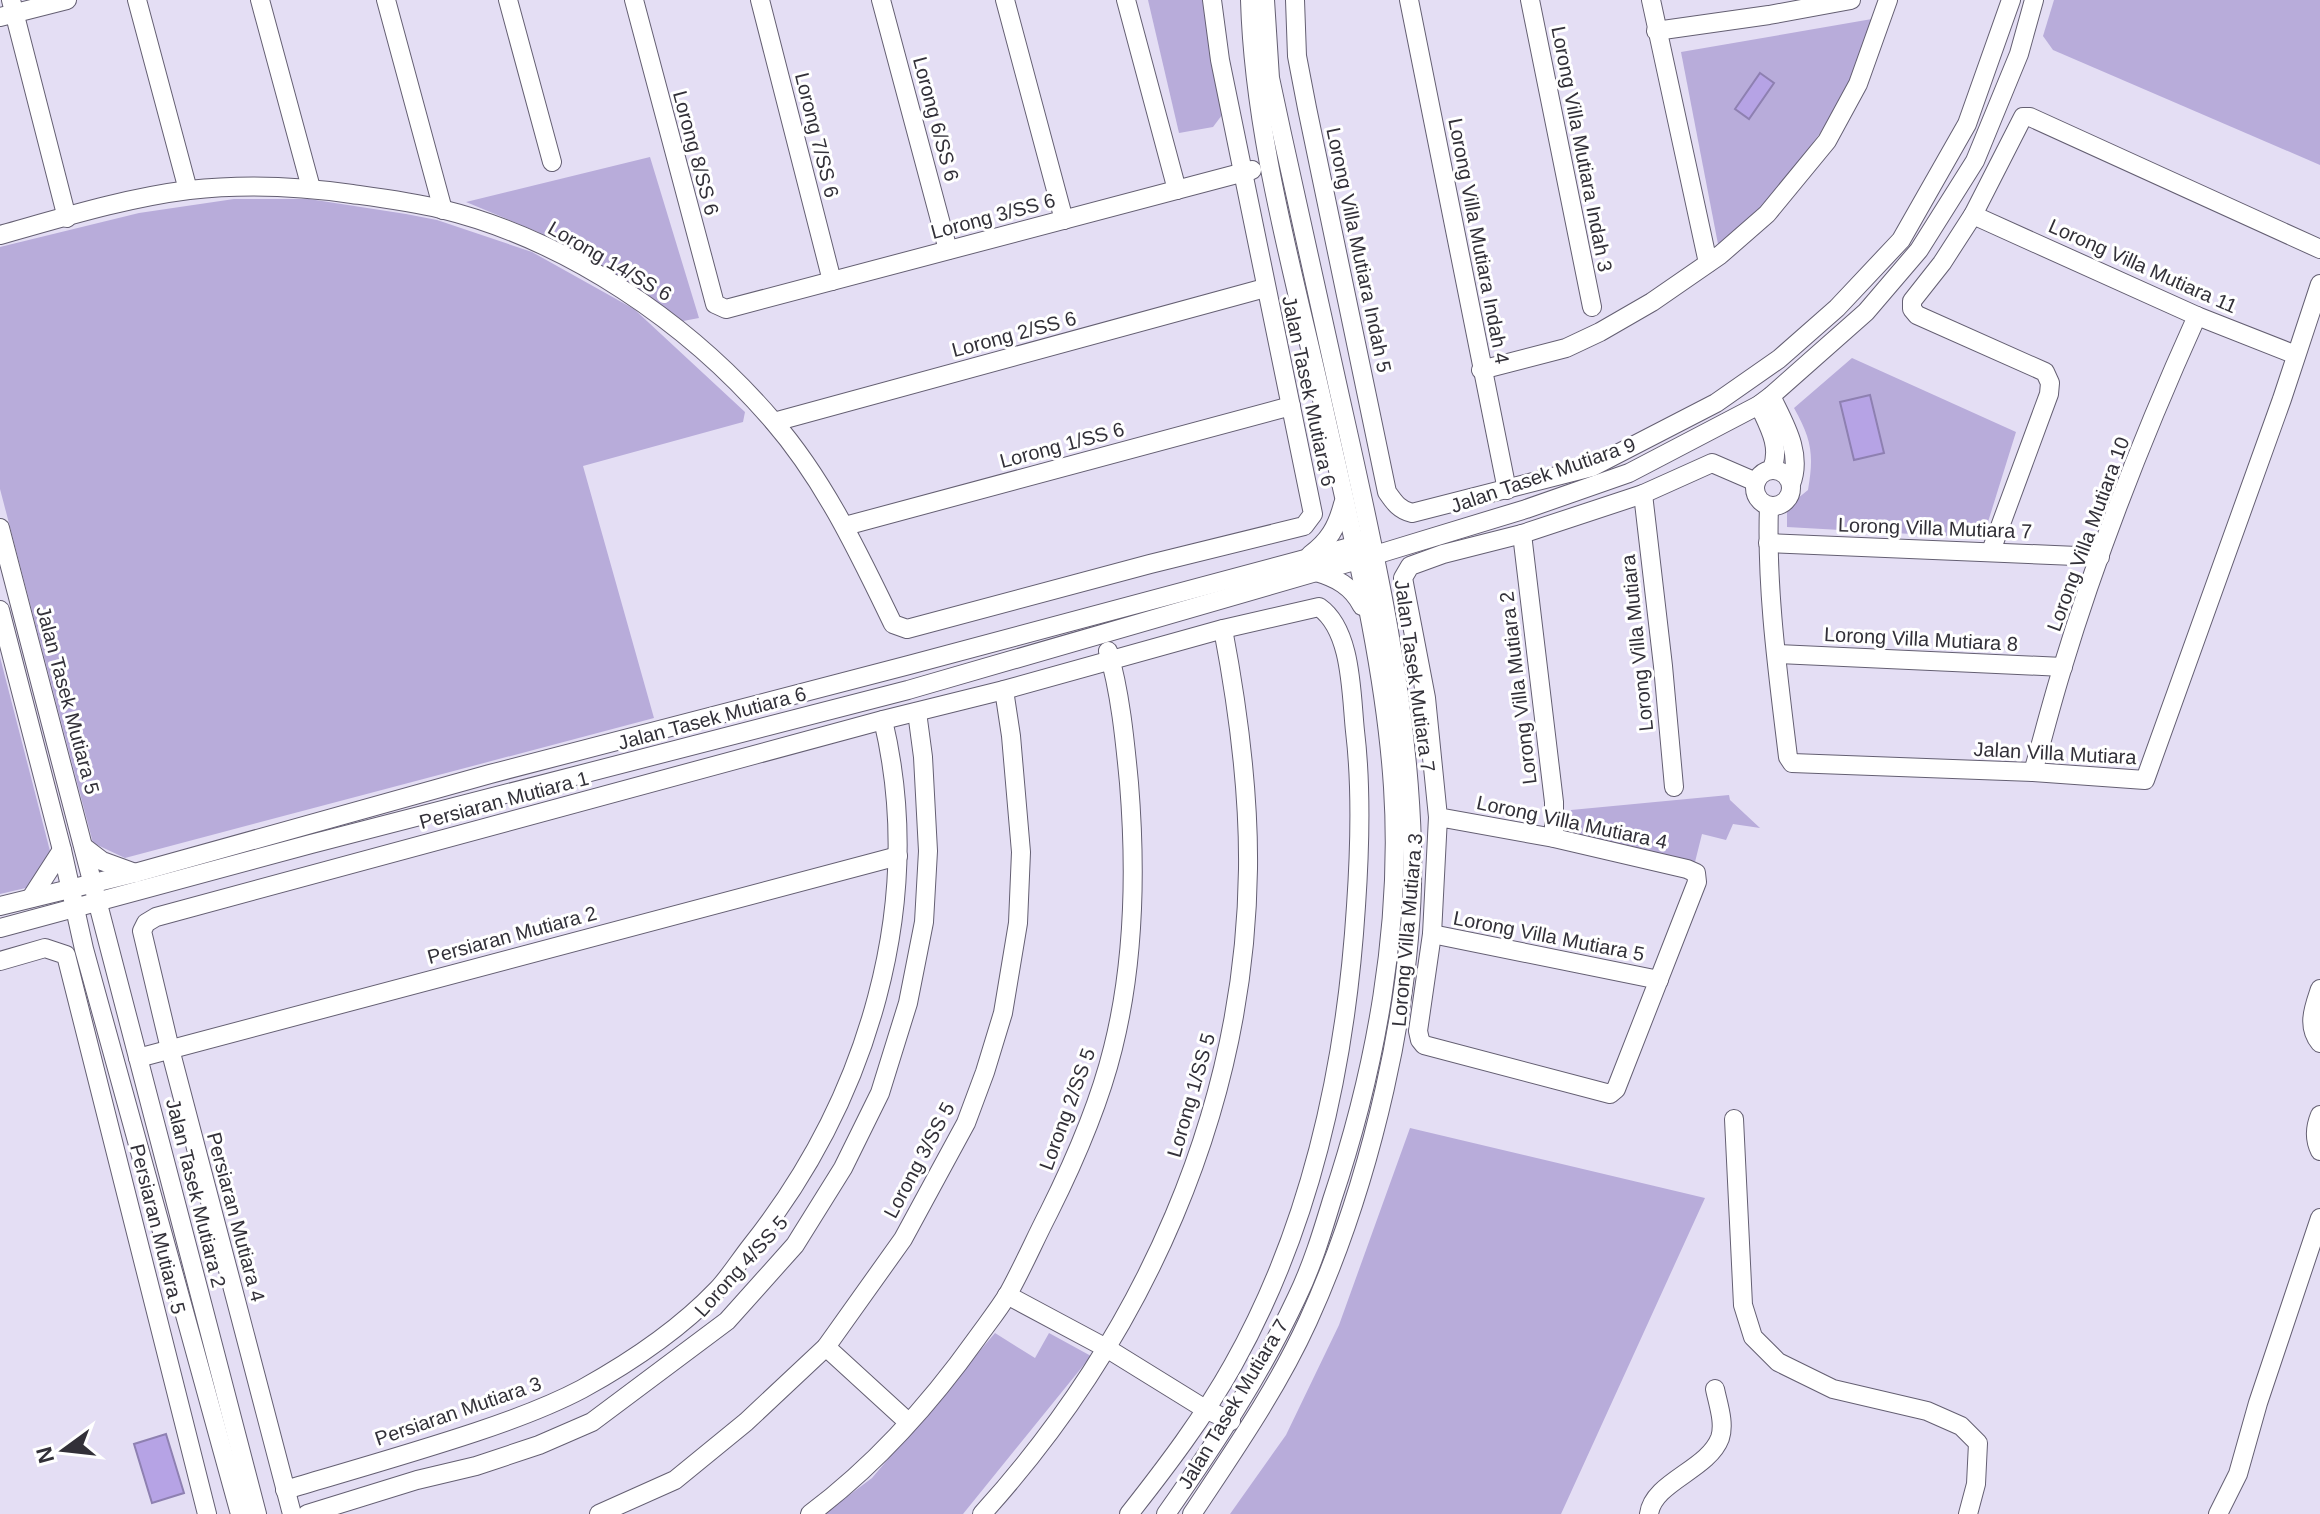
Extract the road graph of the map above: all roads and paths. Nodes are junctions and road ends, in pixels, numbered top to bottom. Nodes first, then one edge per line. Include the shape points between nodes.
1 (67, 0) edge
2 (137, 0) edge
3 (260, 0) edge
4 (386, 0) edge
5 (508, 0) edge
6 (634, 0) edge
7 (760, 0) edge
8 (881, 0) edge
9 (1005, 0) edge
10 (1126, 0) edge
11 (1212, 0) edge
12 (1250, 0) edge
13 (1265, 0) edge
14 (1295, 0) edge
15 (1409, 0) edge
16 (1530, 0) edge
17 (1651, 0) edge
18 (1851, 0) edge
19 (1888, 0) edge
20 (2011, 0) edge
21 (2034, 0) edge
22 (1768, 8) edge
23 (9, 10) edge
24 (1656, 31) junction
25 (552, 162) dead end
26 (1271, 166) junction
27 (1243, 172) junction
28 (311, 188) junction
29 (188, 190) junction
30 (1177, 190) junction
31 (443, 210) junction
32 (1973, 215) junction
33 (67, 218) junction
34 (1064, 220) junction
35 (0, 235) edge
36 (2320, 249) edge
37 (948, 250) junction
38 (1708, 263) junction
39 (832, 281) junction
40 (2320, 284) edge
41 (1265, 288) junction
42 (1592, 307) dead end
43 (726, 309) joint
44 (2197, 316) junction
45 (2296, 355) junction
46 (1481, 370) junction
47 (1765, 400) junction
48 (1291, 406) junction
49 (774, 422) junction
50 (1772, 469) junction
51 (1756, 482) junction
52 (1791, 484) junction
53 (1507, 490) junction
54 (1643, 494) junction
55 (1345, 499) junction
56 (1769, 506) junction
57 (1367, 517) junction
58 (845, 526) junction
59 (0, 528) edge
60 (1522, 534) junction
61 (1768, 543) junction
62 (1399, 545) junction
63 (1365, 550) junction
64 (1991, 551) junction
65 (2100, 557) junction
66 (1150, 564) junction
67 (1310, 565) junction
68 (1381, 585) junction
69 (1159, 596) junction
70 (0, 610) edge
71 (1368, 619) junction
72 (907, 629) joint
73 (1223, 629) junction
74 (1103, 633) junction
75 (1777, 654) junction
76 (1111, 660) junction
77 (2063, 667) junction
78 (1004, 690) junction
79 (917, 712) junction
80 (883, 720) junction
81 (682, 748) junction
82 (2033, 772) junction
83 (490, 774) junction
84 (689, 774) junction
85 (1674, 787) dead end
86 (495, 797) junction
87 (1438, 817) junction
88 (1554, 838) junction
89 (311, 844) junction
90 (85, 848) junction
91 (62, 850) junction
92 (898, 856) junction
93 (318, 872) junction
94 (135, 873) junction
95 (96, 892) junction
96 (130, 892) junction
97 (31, 898) junction
98 (72, 898) junction
99 (0, 906) edge
100 (38, 917) junction
101 (0, 928) edge
102 (142, 931) joint
103 (107, 932) junction
104 (1432, 934) junction
105 (84, 949) junction
106 (0, 961) edge
107 (1659, 980) junction
108 (2320, 989) edge
109 (2320, 1043) edge
110 (170, 1049) junction
111 (138, 1058) junction
112 (2320, 1115) edge
113 (1734, 1119) dead end
114 (2320, 1151) edge
115 (144, 1161) junction
116 (120, 1168) junction
117 (2320, 1218) edge
118 (1007, 1295) junction
119 (200, 1334) junction
120 (826, 1347) junction
121 (1108, 1349) junction
122 (1715, 1389) dead end
123 (1205, 1409) junction
124 (1231, 1421) junction
125 (908, 1422) junction
126 (285, 1490) junction
127 (204, 1513) edge
128 (240, 1514) edge
129 (257, 1514) edge
130 (292, 1514) edge
131 (307, 1514) edge
132 (599, 1514) edge
133 (810, 1514) edge
134 (982, 1514) edge
135 (1129, 1514) edge
136 (1166, 1514) edge
137 (1192, 1514) edge
138 (1649, 1514) edge
139 (1968, 1514) edge
140 (2218, 1514) edge

1 - 23 street
2 - 29 street
3 - 28 street
4 - 31 street
5 - 25 street
6 - 43 street, Lorong 8/SS 6 via 715,304
7 - 39 street, Lorong 7/SS 6
8 - 37 street, Lorong 6/SS 6
9 - 34 street
10 - 30 street
11 - 27 street, Jalan Tasek Mutiara 6
12 - 26 street, Jalan Tasek Mutiara 6
13 - 57 street, Jalan Tasek Mutiara 7 via 1270,78
14 - 53 street, Lorong Villa Mutiara Indah 5 via 1297,56 1387,492 1404,512 1412,513
15 - 46 street, Lorong Villa Mutiara Indah 4
16 - 42 street, Lorong Villa Mutiara Indah 3
17 - 24 street
18 - 22 street
19 - 38 street via 1858,84 1827,141 1767,214
20 - 53 street via 1967,124 1901,240 1837,308 1779,359 1716,403 1592,467
21 - 47 street, Jalan Tasek Mutiara 9 via 2019,54 1975,161 1919,250 1866,312
22 - 24 street
23 - 33 street
24 - 38 street
26 - 27 street, Lorong 3/SS 6
26 - 55 street, Jalan Tasek Mutiara 6
27 - 30 street, Lorong 3/SS 6
27 - 41 street, Jalan Tasek Mutiara 6
28 - 29 street, Lorong 14/SS 6
28 - 31 street, Lorong 14/SS 6
29 - 33 street, Lorong 14/SS 6
30 - 34 street, Lorong 3/SS 6
31 - 49 street, Lorong 14/SS 6 via 531,240 619,289 665,319
32 - 36 street via 2019,121 2030,117
32 - 44 street, Lorong Villa Mutiara 11
32 - 64 street via 1914,296 1912,309 2049,377 2049,394
33 - 35 street, Lorong 14/SS 6
34 - 37 street, Lorong 3/SS 6
37 - 39 street, Lorong 3/SS 6
38 - 46 street via 1600,332 1566,348
39 - 43 street, Lorong 3/SS 6
40 - 45 street, Jalan Villa Mutiara
41 - 48 street, Jalan Tasek Mutiara 6
41 - 49 street, Lorong 2/SS 6
44 - 45 street, Lorong Villa Mutiara 11
44 - 65 street, Lorong Villa Mutiara 10
45 - 82 street, Jalan Villa Mutiara via 2145,780
46 - 53 street, Lorong Villa Mutiara Indah 4
47 - 50 street via 1777,456
47 - 52 street via 1794,450
47 - 62 street, Jalan Tasek Mutiara 9 via 1629,473
48 - 58 street, Lorong 1/SS 6
48 - 66 street, Jalan Tasek Mutiara 6 via 1313,514 1309,521
49 - 58 street, Lorong 14/SS 6
50 - 51 street
50 - 52 street
51 - 54 street via 1712,463
51 - 56 street via 1757,494
52 - 56 street via 1787,500
54 - 60 street
54 - 85 street, Lorong Villa Mutiara
55 - 63 street, Jalan Tasek Mutiara 6
55 - 67 street via 1335,530
56 - 61 street, Jalan Villa Mutiara
57 - 62 street via 1378,532
57 - 63 street, Jalan Tasek Mutiara 7
58 - 72 street, Lorong 14/SS 6 via 893,624
59 - 90 street, Jalan Tasek Mutiara 5
60 - 87 street, Lorong Villa Mutiara 3 via 1410,566 1403,578 1426,698
60 - 88 street, Lorong Villa Mutiara 2
61 - 64 street, Lorong Villa Mutiara 7
61 - 75 street, Jalan Villa Mutiara
62 - 63 street, Jalan Tasek Mutiara 9
62 - 68 street
63 - 67 street, Jalan Tasek Mutiara 6
63 - 68 street, Jalan Tasek Mutiara 7
63 - 71 street, Jalan Tasek Mutiara 7
64 - 65 street, Lorong Villa Mutiara 7
65 - 77 street, Lorong Villa Mutiara 10
66 - 69 street
66 - 72 street, Jalan Tasek Mutiara 6
67 - 69 street, Jalan Tasek Mutiara 6
67 - 71 street via 1348,586
67 - 74 street, Jalan Tasek Mutiara 6
68 - 137 street, Jalan Tasek Mutiara 7 via 1400,691 1412,849 1398,1020 1351,1212 1313,1309 1251,1425
69 - 83 street, Jalan Tasek Mutiara 6
70 - 91 street
71 - 124 street, Jalan Tasek Mutiara 7 via 1393,788 1387,957 1376,1040 1353,1137 1299,1293
73 - 76 street, Jalan Tasek Mutiara 7
73 - 121 street, Lorong 1/SS 5 via 1239,714 1248,869 1233,1029 1196,1165
73 - 123 street, Jalan Tasek Mutiara 7 via 1307,607 1331,614 1348,665 1360,768 1359,868 1352,970 1315,1162 1265,1297
74 - 76 street, Lorong 2/SS 5
74 - 81 street, Jalan Tasek Mutiara 6
75 - 77 street, Lorong Villa Mutiara 8
75 - 82 street, Jalan Villa Mutiara via 1792,763
76 - 78 street, Jalan Tasek Mutiara 7
76 - 118 street, Lorong 2/SS 5 via 1133,833 1124,992 1098,1100 1068,1174
77 - 82 street, Lorong Villa Mutiara 10
78 - 79 street, Jalan Tasek Mutiara 7
78 - 120 street, Lorong 3/SS 5 via 1021,852 1018,923 1003,1013 966,1123 903,1239
79 - 80 street, Jalan Tasek Mutiara 7
79 - 131 street, Lorong 4/SS 5 via 928,851 924,922 908,1003 880,1093 843,1168 795,1245 727,1321 592,1422 476,1466
80 - 84 street, Persiaran Mutiara 1
80 - 92 street, Persiaran Mutiara 3 via 894,779
81 - 84 street
81 - 86 street, Jalan Tasek Mutiara 6
83 - 86 street
83 - 94 street, Jalan Tasek Mutiara 6
84 - 93 street, Persiaran Mutiara 1
86 - 89 street, Jalan Tasek Mutiara 6
87 - 88 street, Lorong Villa Mutiara 4
87 - 104 street, Lorong Villa Mutiara 3
88 - 107 street, Lorong Villa Mutiara 4 via 1696,873
89 - 93 street
89 - 96 street, Jalan Tasek Mutiara 6
90 - 94 street via 102,861
90 - 95 street, Jalan Tasek Mutiara 5
91 - 97 street
91 - 98 street
92 - 110 street, Persiaran Mutiara 2
92 - 126 street, Persiaran Mutiara 3 via 876,1004 851,1079 824,1139 778,1213 718,1289 661,1340 568,1396 438,1445
93 - 102 street, Persiaran Mutiara 1 via 156,917
94 - 95 street, Jalan Tasek Mutiara 6
95 - 96 street, Jalan Tasek Mutiara 6
95 - 98 street, Jalan Tasek Mutiara 6
95 - 103 street, Jalan Tasek Mutiara 2
96 - 103 street
97 - 98 street
97 - 99 street
98 - 100 street
98 - 105 street, Jalan Tasek Mutiara 2
100 - 101 street
100 - 105 street via 64,926
102 - 110 street, Persiaran Mutiara 4
103 - 111 street, Jalan Tasek Mutiara 2
104 - 107 street, Lorong Villa Mutiara 5
104 - 107 street, Lorong Villa Mutiara 3 via 1418,1031 1424,1045 1602,1093 1616,1089
105 - 115 street, Jalan Tasek Mutiara 2
106 - 116 street, Persiaran Mutiara 5 via 45,948 66,955
108 - 109 street via 2312,1027
110 - 111 street, Persiaran Mutiara 2
110 - 126 street, Persiaran Mutiara 4
111 - 119 street, Jalan Tasek Mutiara 2
112 - 114 street
113 - 139 street via 1743,1305 1753,1337 1778,1362 1833,1389 1927,1411 1961,1426 1978,1443
115 - 116 street
115 - 119 street, Jalan Tasek Mutiara 2
116 - 127 street, Persiaran Mutiara 5
117 - 140 street via 2238,1474
118 - 121 street
118 - 125 street, Lorong 2/SS 5
119 - 128 street, Jalan Tasek Mutiara 2
119 - 129 street, Jalan Tasek Mutiara 2
120 - 125 street
120 - 132 street, Lorong 3/SS 5 via 675,1480
121 - 123 street
121 - 134 street, Lorong 1/SS 5
122 - 138 street via 1720,1437 1708,1457 1650,1505
123 - 124 street
123 - 135 street, Jalan Tasek Mutiara 7
124 - 136 street, Jalan Tasek Mutiara 7
125 - 133 street, Lorong 2/SS 5 via 866,1468
126 - 130 street, Persiaran Mutiara 4

